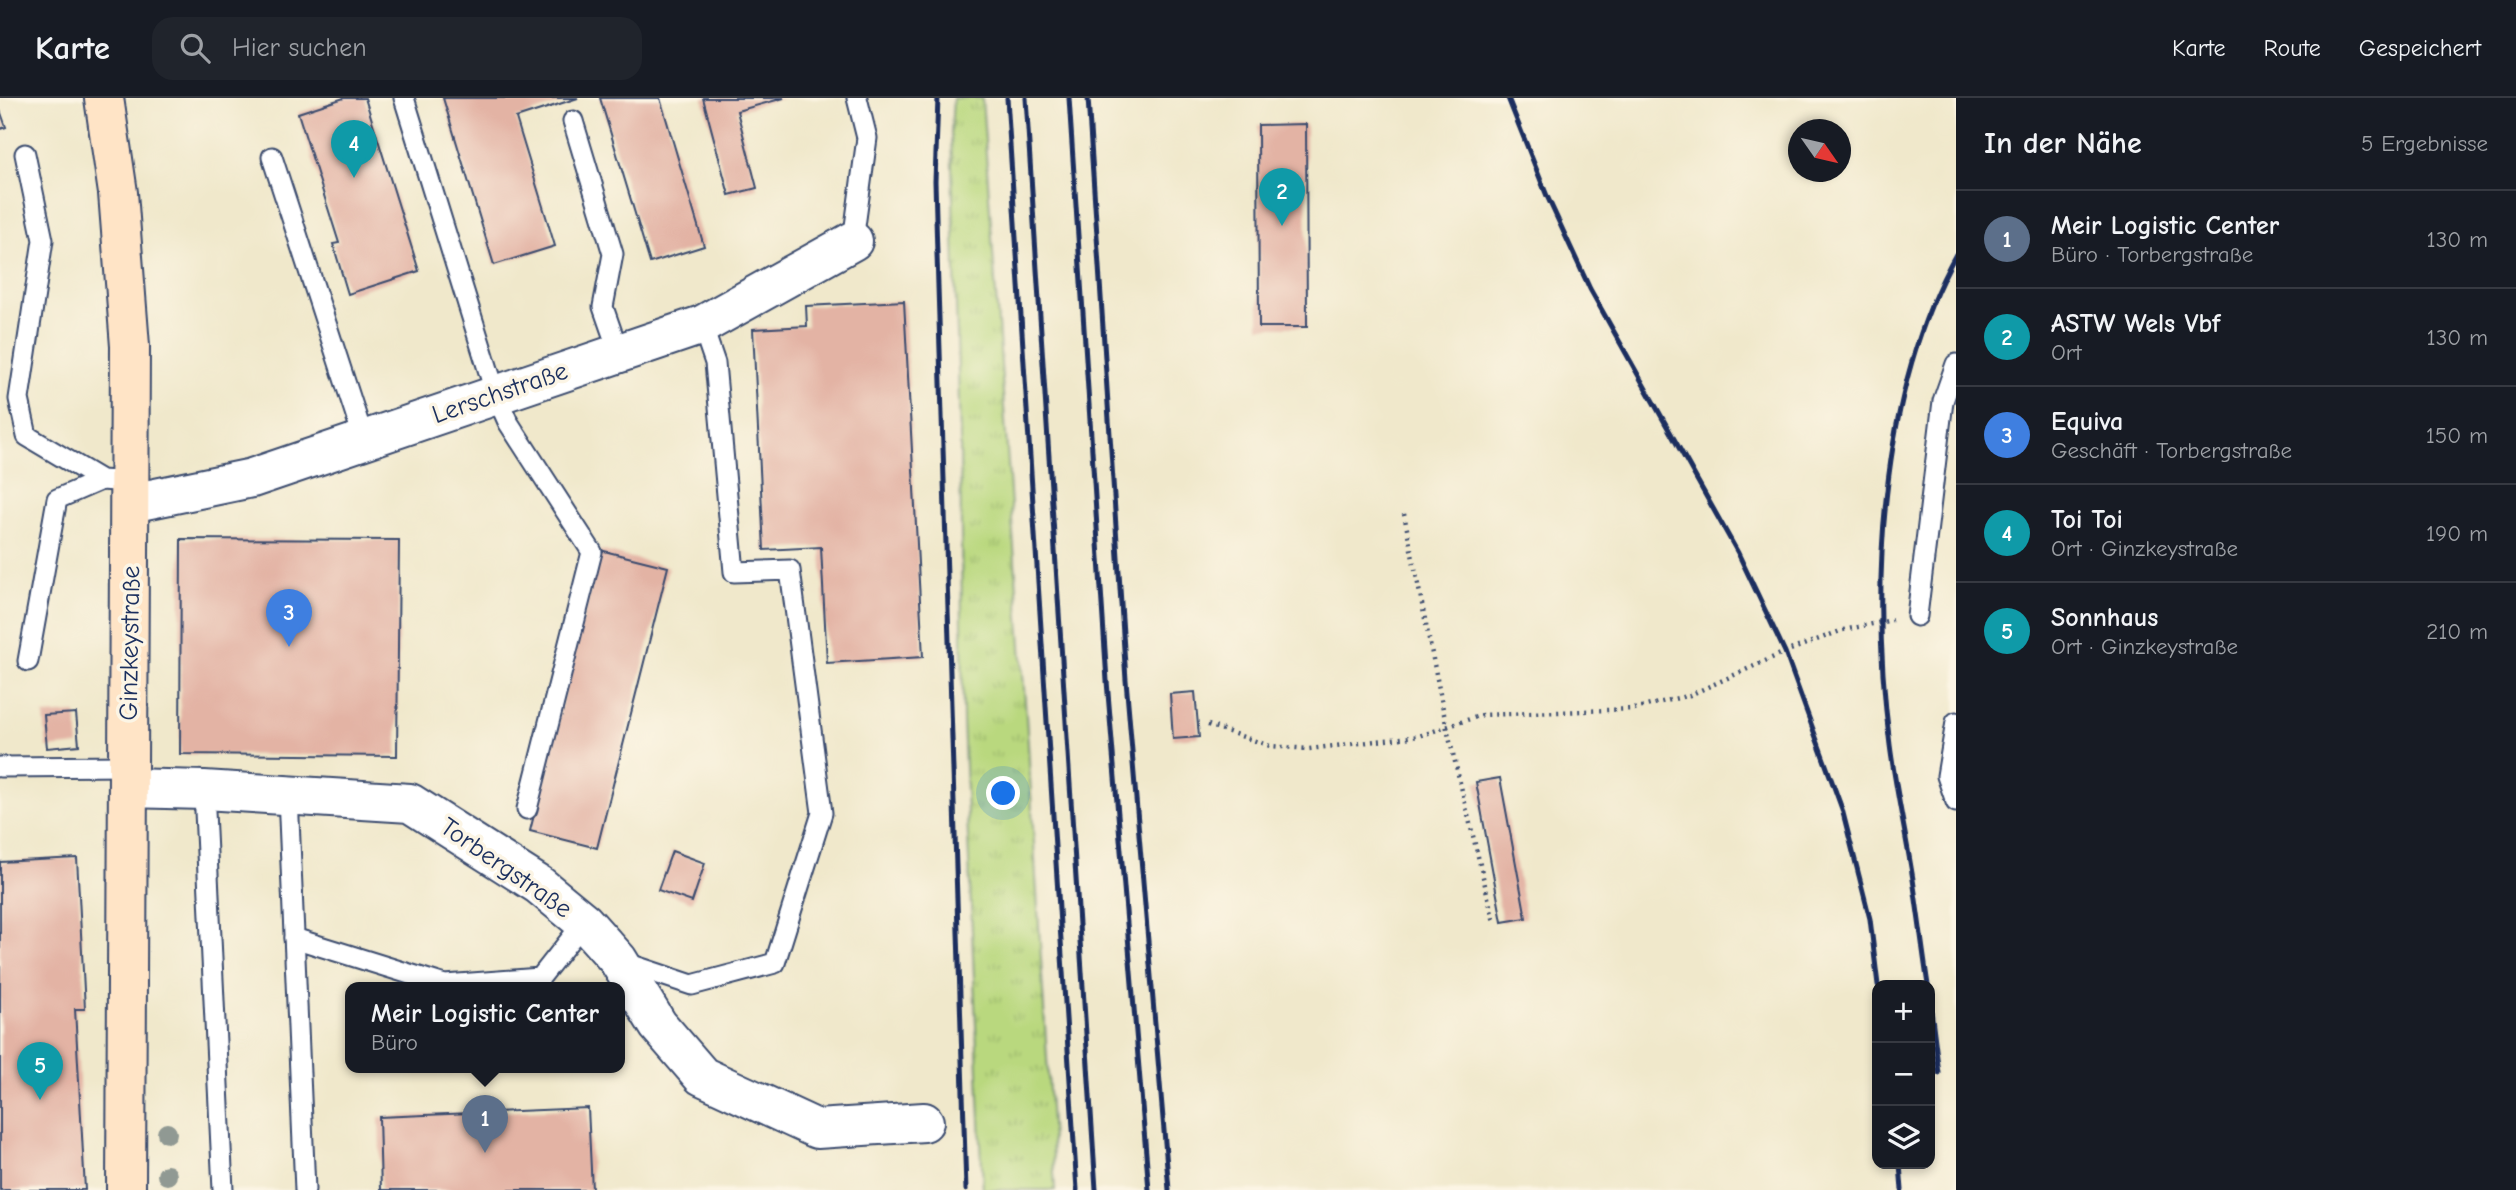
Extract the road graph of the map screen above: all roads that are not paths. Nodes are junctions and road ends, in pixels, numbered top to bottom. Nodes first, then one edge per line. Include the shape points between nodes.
1 (104, 98) edge
2 (404, 98) edge
3 (857, 98) edge
4 (573, 121) dead end
5 (25, 154) dead end
6 (272, 157) dead end
7 (853, 241) joint
8 (702, 324) junction
9 (619, 353) junction
10 (1956, 364) edge
11 (496, 395) junction
12 (364, 440) junction
13 (121, 488) junction
14 (1917, 616) road end
15 (28, 661) dead end
16 (1956, 722) edge
17 (0, 768) edge
18 (128, 777) junction
19 (204, 790) junction
20 (288, 794) junction
21 (1956, 802) edge
22 (527, 809) dead end
23 (584, 922) junction
24 (294, 938) junction
25 (618, 960) junction
26 (435, 982) edge
27 (486, 982) edge
28 (925, 1122) dead end
29 (126, 1190) edge
30 (223, 1190) edge
31 (305, 1190) edge

1 - 13 street, Ginzkeystraße via 118,192 129,333
2 - 11 lane
3 - 7 lane via 867,138
4 - 9 lane via 613,254 603,307
5 - 13 lane via 43,240 19,399 27,436
6 - 12 lane
7 - 8 street, Lerschstraße
8 - 9 street, Lerschstraße
8 - 25 lane via 715,363 734,572 790,570 822,813 775,963 692,985
9 - 11 street, Lerschstraße
10 - 14 lane via 1942,401
11 - 12 street, Lerschstraße
11 - 22 lane via 508,422 592,552
12 - 13 street, Lerschstraße via 252,478
13 - 15 lane via 57,499
13 - 18 street, Ginzkeystraße
16 - 21 lane via 1947,776
17 - 18 lane
18 - 19 street, Torbergstraße
18 - 29 street, Ginzkeystraße
19 - 20 street, Torbergstraße
19 - 30 lane
20 - 23 street, Torbergstraße via 410,803 539,885
20 - 24 lane
23 - 25 street, Torbergstraße
23 - 27 lane via 540,978
24 - 26 lane
24 - 31 lane
25 - 28 street, Torbergstraße via 658,1024 702,1076 817,1129

